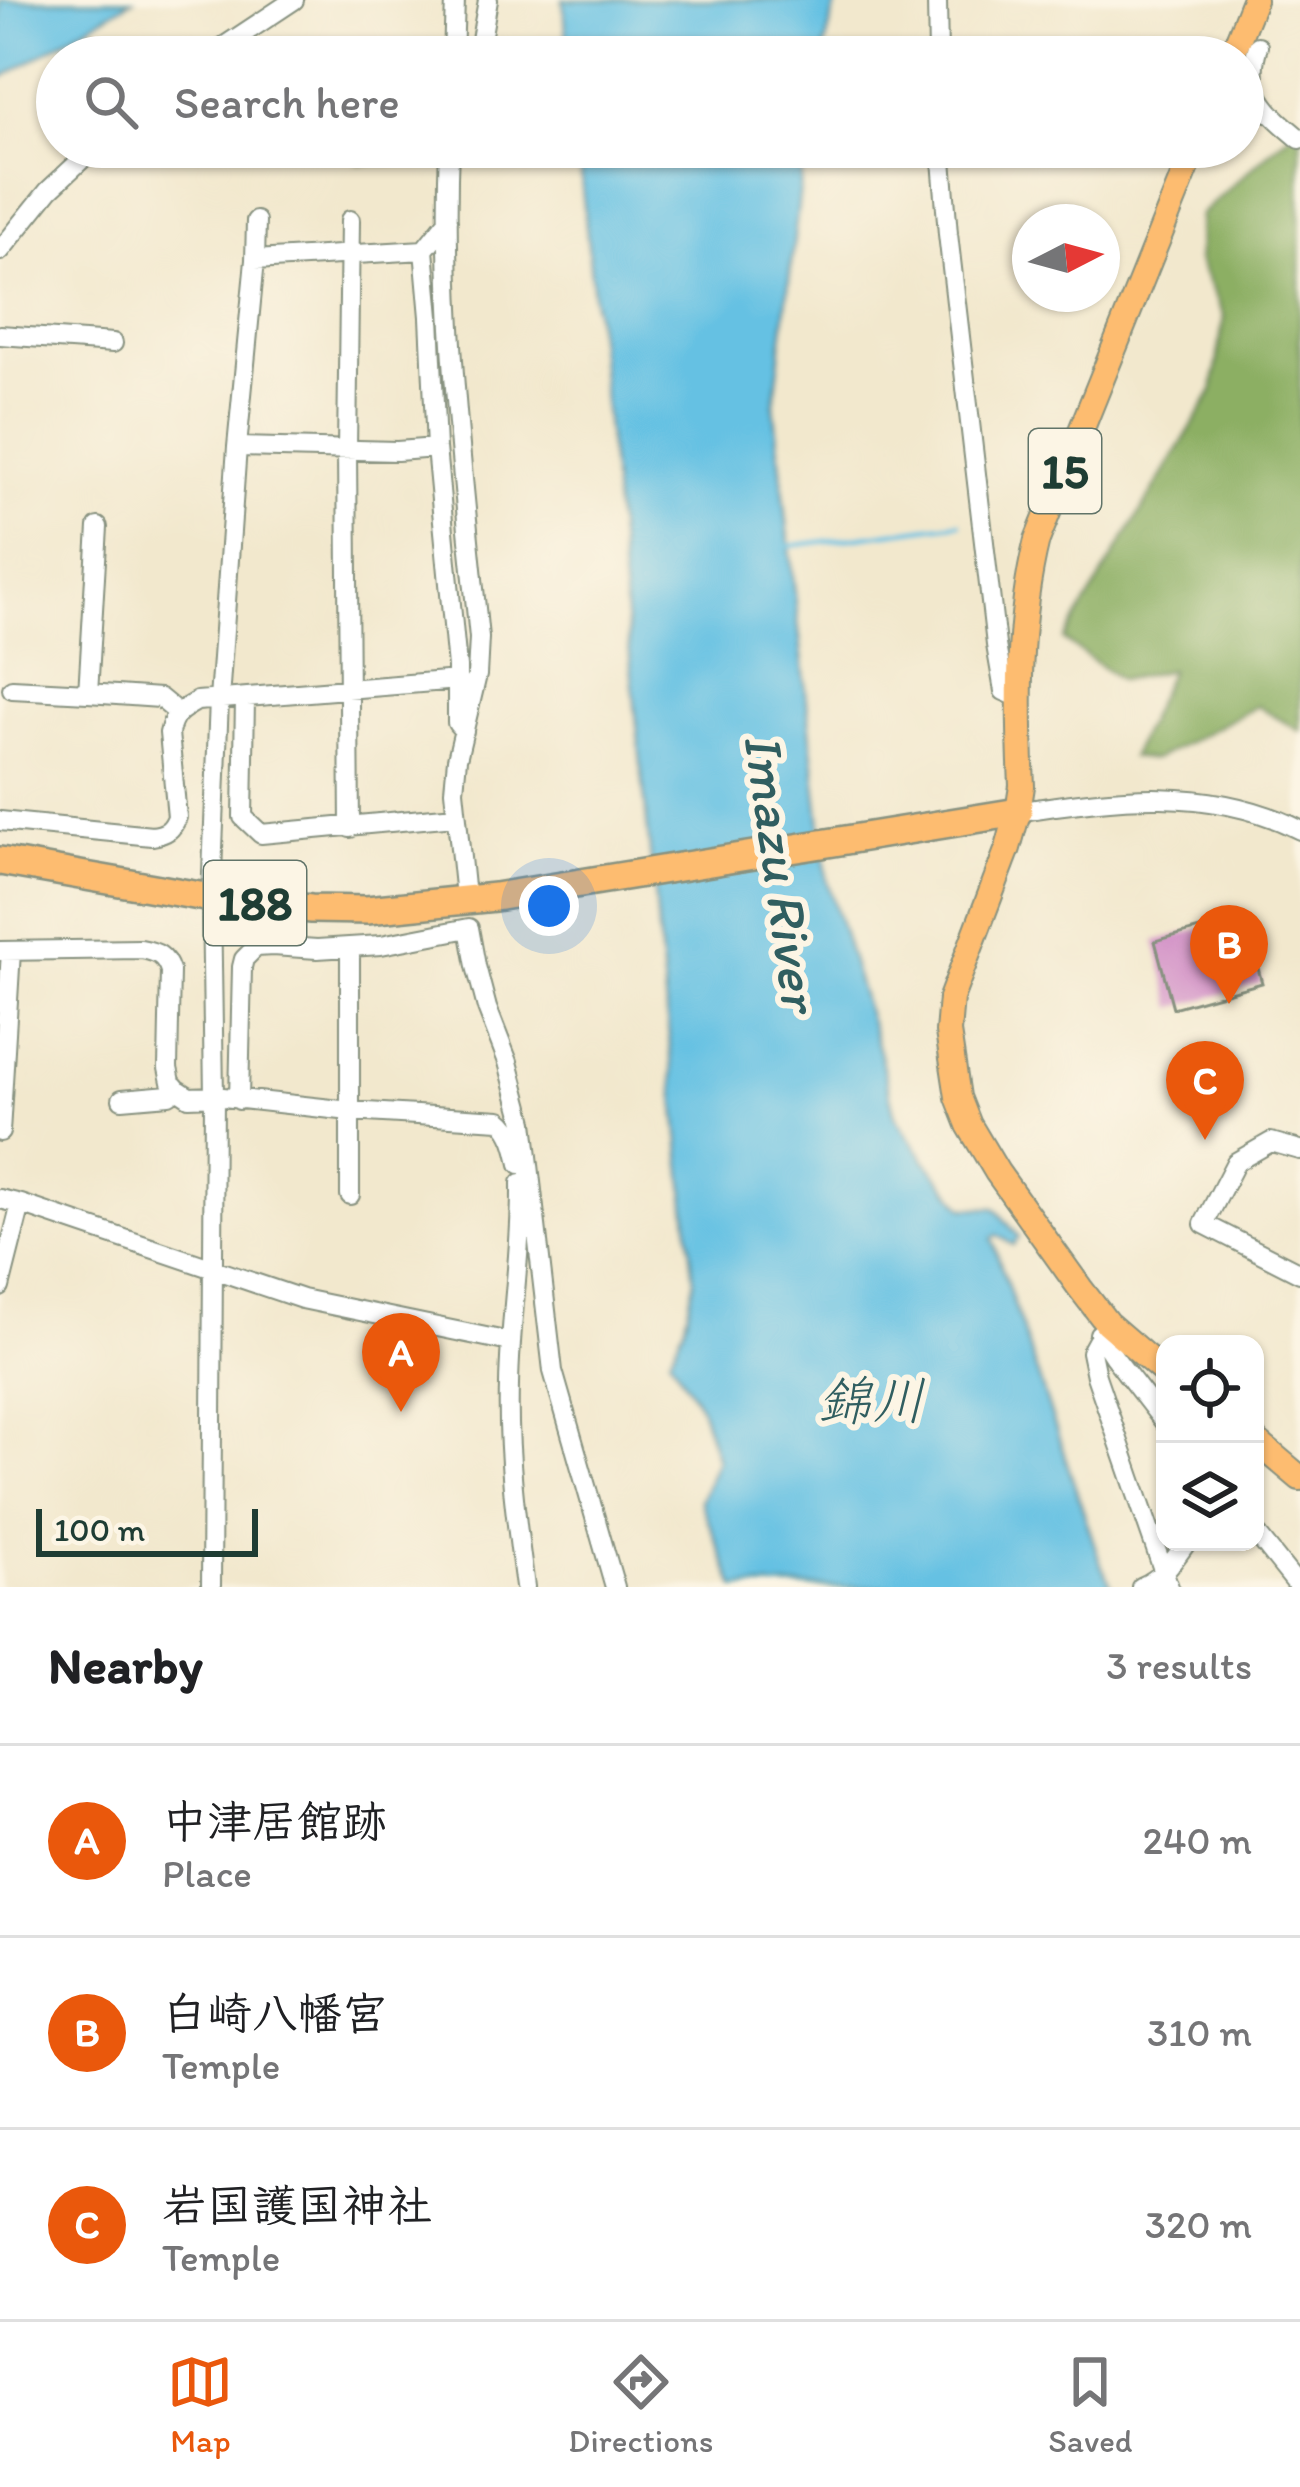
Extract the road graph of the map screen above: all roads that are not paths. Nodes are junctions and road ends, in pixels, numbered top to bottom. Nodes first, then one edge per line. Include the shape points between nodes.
1 (294, 0) edge
2 (454, 0) edge
3 (488, 0) edge
4 (938, 0) edge
5 (1254, 0) edge
6 (240, 36) edge
7 (453, 36) edge
8 (479, 36) edge
9 (938, 36) edge
10 (1250, 36) edge
11 (1264, 104) edge
12 (1300, 139) edge
13 (73, 168) edge
14 (449, 168) edge
15 (943, 168) edge
16 (1187, 168) edge
17 (350, 220) dead end
18 (448, 220) junction
19 (256, 221) dead end
20 (424, 250) junction
21 (0, 251) edge
22 (350, 254) junction
23 (255, 260) junction
24 (0, 335) edge
25 (113, 343) dead end
26 (237, 447) junction
27 (436, 448) junction
28 (347, 450) junction
29 (98, 527) dead end
30 (458, 680) junction
31 (349, 688) junction
32 (12, 689) dead end
33 (88, 693) junction
34 (1020, 698) junction
35 (245, 699) junction
36 (219, 700) junction
37 (177, 712) junction
38 (464, 731) junction
39 (1018, 812) junction
40 (455, 816) junction
41 (0, 821) edge
42 (350, 827) junction
43 (1300, 830) edge
44 (0, 861) edge
45 (464, 886) dead end
46 (211, 898) junction
47 (350, 948) junction
48 (6, 951) edge
49 (177, 1089) junction
50 (214, 1096) junction
51 (122, 1099) dead end
52 (239, 1100) junction
53 (350, 1111) junction
54 (0, 1132) edge
55 (1300, 1150) edge
56 (525, 1169) junction
57 (350, 1196) dead end
58 (0, 1199) edge
59 (21, 1204) junction
60 (213, 1268) junction
61 (1300, 1273) edge
62 (0, 1287) edge
63 (1103, 1328) junction
64 (510, 1342) junction
65 (1156, 1366) edge
66 (1156, 1411) edge
67 (1264, 1449) edge
68 (1300, 1478) edge
69 (1264, 1543) edge
70 (1182, 1551) edge
71 (1167, 1580) edge
72 (211, 1587) edge
73 (525, 1587) edge
74 (615, 1587) edge
75 (1141, 1587) edge
76 (1299, 1587) edge

1 - 6 street
2 - 7 street
3 - 8 street
4 - 9 street
5 - 10 main road
11 - 12 street
13 - 21 street
14 - 18 street
15 - 34 street via 996,645 1004,691
16 - 34 main road, 15 via 1037,540 1025,587
17 - 22 street
18 - 20 street
18 - 38 street via 479,638
19 - 23 street
20 - 22 street
20 - 27 street
22 - 23 street
22 - 28 street
23 - 26 street
24 - 25 street
26 - 28 street
26 - 36 street
27 - 28 street
27 - 30 street
28 - 31 street
29 - 33 street
30 - 31 street
30 - 38 street via 457,723
31 - 35 street
31 - 42 street
32 - 33 street
33 - 37 street via 160,698
34 - 39 main road, 15
35 - 36 street
35 - 42 street via 243,817 261,834
36 - 37 street
36 - 46 street
37 - 41 street via 169,733 177,817 165,834
38 - 40 street
39 - 43 street via 1179,798
39 - 46 highway, 188 via 367,910
39 - 63 main road, 15 via 951,998 952,1070 969,1125
40 - 42 street
40 - 45 street
44 - 46 highway, 188
46 - 50 street
47 - 52 street via 256,947 244,959
47 - 53 street
47 - 56 street via 469,928 518,1094
48 - 49 street via 141,949 167,960 169,1068
48 - 54 street
49 - 50 street
49 - 51 street
50 - 52 street
50 - 60 street
52 - 53 street
53 - 56 street via 500,1120
53 - 57 street
55 - 61 street via 1270,1142 1236,1162 1204,1224
56 - 64 street
56 - 74 street via 553,1371
58 - 59 street
59 - 60 street
59 - 62 street
60 - 64 street via 302,1299
60 - 72 street
63 - 65 main road, 15
63 - 66 street via 1114,1357
63 - 71 street via 1091,1352 1096,1376
64 - 73 street via 510,1471
67 - 68 main road
69 - 76 street
70 - 71 street
71 - 75 street

